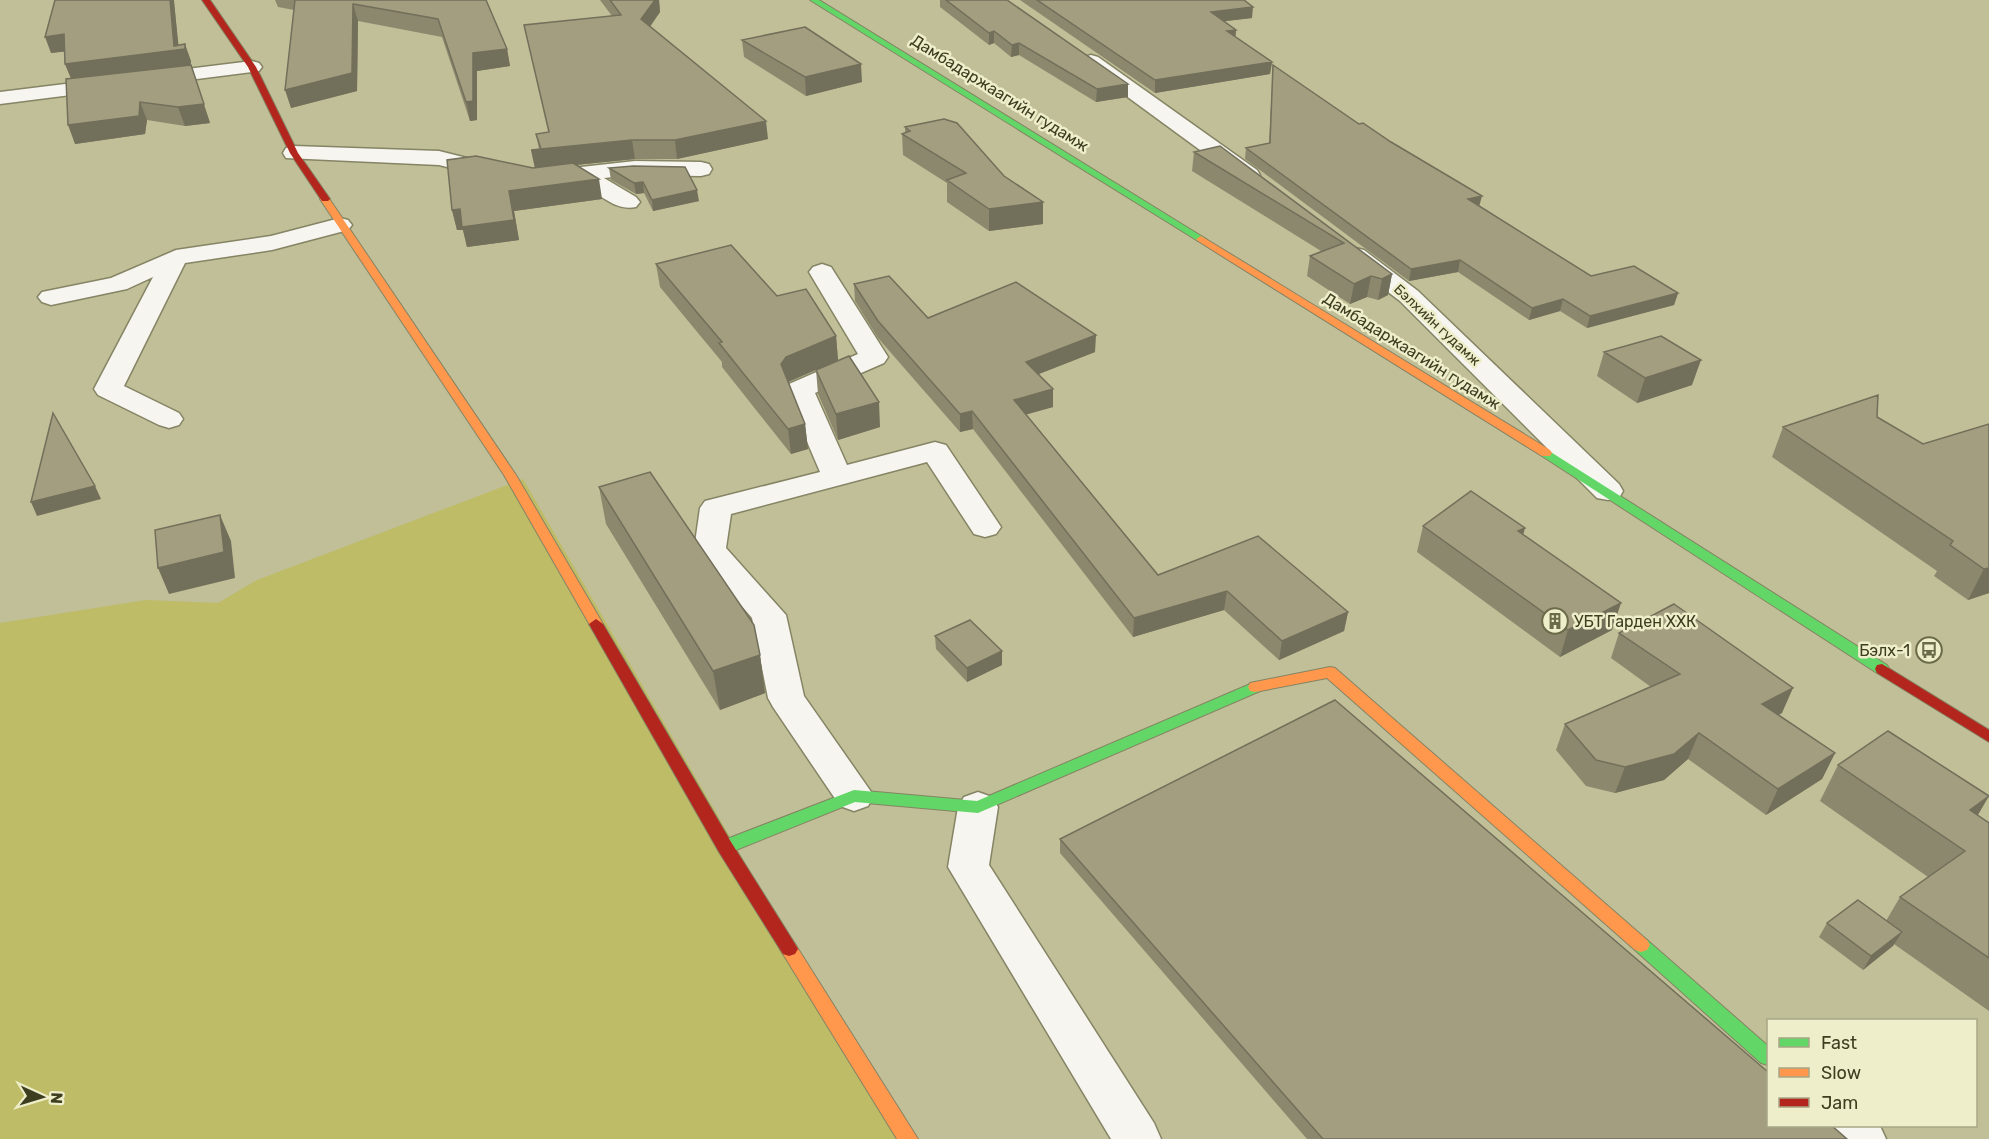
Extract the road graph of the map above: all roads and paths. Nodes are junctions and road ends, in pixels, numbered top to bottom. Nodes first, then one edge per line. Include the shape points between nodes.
1 (206, 0) edge
2 (814, 0) edge
3 (1069, 45) edge
4 (252, 67) junction
5 (0, 98) edge
6 (294, 153) junction
7 (700, 169) dead end
8 (581, 174) junction
9 (1267, 189) edge
10 (628, 202) dead end
11 (340, 225) junction
12 (1333, 239) edge
13 (176, 257) junction
14 (822, 272) dead end
15 (51, 297) dead end
16 (169, 419) dead end
17 (837, 476) junction
18 (1619, 502) junction
19 (985, 527) dead end
20 (1989, 737) edge
21 (854, 796) junction
22 (978, 807) junction
23 (725, 847) junction
24 (1767, 1056) edge
25 (1849, 1127) edge
26 (908, 1139) edge
27 (1137, 1139) edge
28 (1862, 1139) edge

1 - 4 street
2 - 18 street, Дамбадаржаагийн гудамж via 963,89
3 - 9 street
4 - 5 street
4 - 6 street
6 - 8 street via 439,158 537,179
6 - 11 street
7 - 8 street via 635,168
8 - 10 street
11 - 13 street via 272,243
11 - 23 street via 510,475
12 - 18 street, Бэлхийн гудамж via 1409,296
13 - 15 street via 118,284
13 - 16 street via 108,389
14 - 17 street via 874,357 799,390
17 - 19 street via 935,451
17 - 21 street via 716,508 710,550 769,615 786,698
18 - 20 street, Дамбадаржаагийн гудамж
21 - 22 street
21 - 23 street
22 - 24 street via 1254,687 1330,672
22 - 27 street via 968,867
23 - 26 street
25 - 28 street

